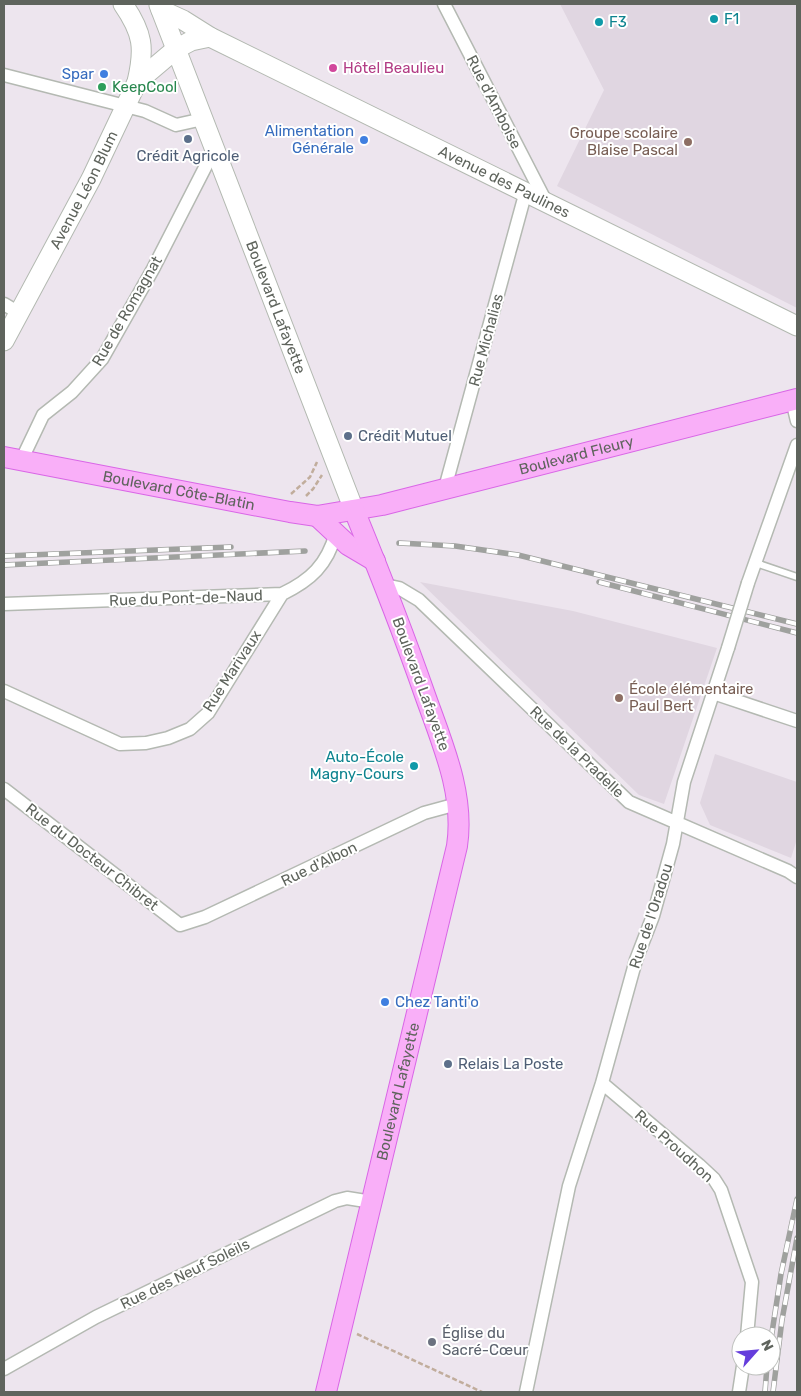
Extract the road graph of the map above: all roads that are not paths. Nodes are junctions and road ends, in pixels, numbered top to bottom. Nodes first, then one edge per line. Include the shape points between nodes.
1 (124, 4) edge
2 (444, 4) edge
3 (160, 7) edge
4 (210, 37) junction
5 (176, 49) junction
6 (4, 75) edge
7 (138, 82) junction
8 (128, 105) junction
9 (203, 119) junction
10 (214, 150) junction
11 (526, 191) junction
12 (545, 200) junction
13 (11, 309) edge
14 (797, 326) edge
15 (4, 340) edge
16 (794, 400) edge
17 (797, 421) edge
18 (797, 445) edge
19 (13, 458) edge
20 (445, 488) junction
21 (354, 510) junction
22 (317, 516) junction
23 (336, 533) junction
24 (376, 561) junction
25 (756, 563) junction
26 (797, 577) edge
27 (385, 586) junction
28 (282, 594) junction
29 (4, 604) edge
30 (4, 691) edge
31 (713, 693) junction
32 (797, 721) edge
33 (4, 789) edge
34 (457, 804) junction
35 (677, 824) junction
36 (797, 877) edge
37 (180, 925) joint
38 (602, 1083) junction
39 (372, 1202) junction
40 (748, 1326) edge
41 (4, 1369) edge
42 (741, 1376) edge
43 (326, 1392) edge
44 (526, 1392) edge
45 (739, 1392) edge

1 - 7 main road via 139,30 143,48
2 - 12 street, Rue d'Amboise
3 - 4 main road, Avenue des Paulines
3 - 5 main road, Boulevard Lafayette
4 - 5 main road via 191,41
4 - 11 main road, Avenue des Paulines
5 - 7 main road, Avenue Léon Blum
5 - 9 main road, Boulevard Lafayette
6 - 8 street via 113,104
7 - 8 main road, Avenue Léon Blum
8 - 9 street via 176,125
8 - 13 main road, Avenue Léon Blum via 64,232
9 - 10 main road, Boulevard Lafayette
10 - 19 street, Rue de Romagnat via 102,359 72,392 43,415
10 - 21 main road, Boulevard Lafayette
11 - 12 main road, Avenue des Paulines
11 - 20 street, Rue Michalias
12 - 14 main road, Avenue des Paulines
13 - 15 main road, Avenue Léon Blum
16 - 17 street
16 - 20 main road, Boulevard Fleury
18 - 25 street, Rue de l'Oradou
19 - 22 main road, Boulevard Côte-Blatin
20 - 21 main road, Boulevard Fleury
21 - 22 main road, Boulevard Côte-Blatin
21 - 24 main road, Boulevard Lafayette
22 - 23 main road
23 - 24 main road via 348,545
23 - 28 street, Rue du Pont-de-Naud via 328,556 315,574
24 - 27 main road, Boulevard Lafayette
25 - 26 lane
25 - 31 street, Rue de l'Oradou, bridge
27 - 34 main road, Boulevard Lafayette via 449,763
27 - 35 street, Rue de la Pradelle via 399,588 420,600 629,802
28 - 29 street, Rue du Pont-de-Naud
28 - 30 street, Rue Marivaux via 208,713 190,728 168,738 120,744
31 - 32 street
31 - 35 street, Rue de l'Oradou via 684,782
33 - 37 street, Rue du Docteur Chibret
34 - 37 street, Rue d'Albon via 424,813 214,913
34 - 39 main road, Boulevard Lafayette via 460,826 457,846
35 - 36 street, Rue de la Pradelle
35 - 38 street, Rue de l'Oradou via 654,916 636,960
38 - 40 street, Rue Proudhon via 714,1178 741,1243 752,1282
38 - 44 street, Rue de l'Oradou via 569,1186
39 - 41 street, Rue des Neuf Soleils via 347,1198 335,1201 96,1317
39 - 43 main road, Boulevard Lafayette
42 - 45 street

